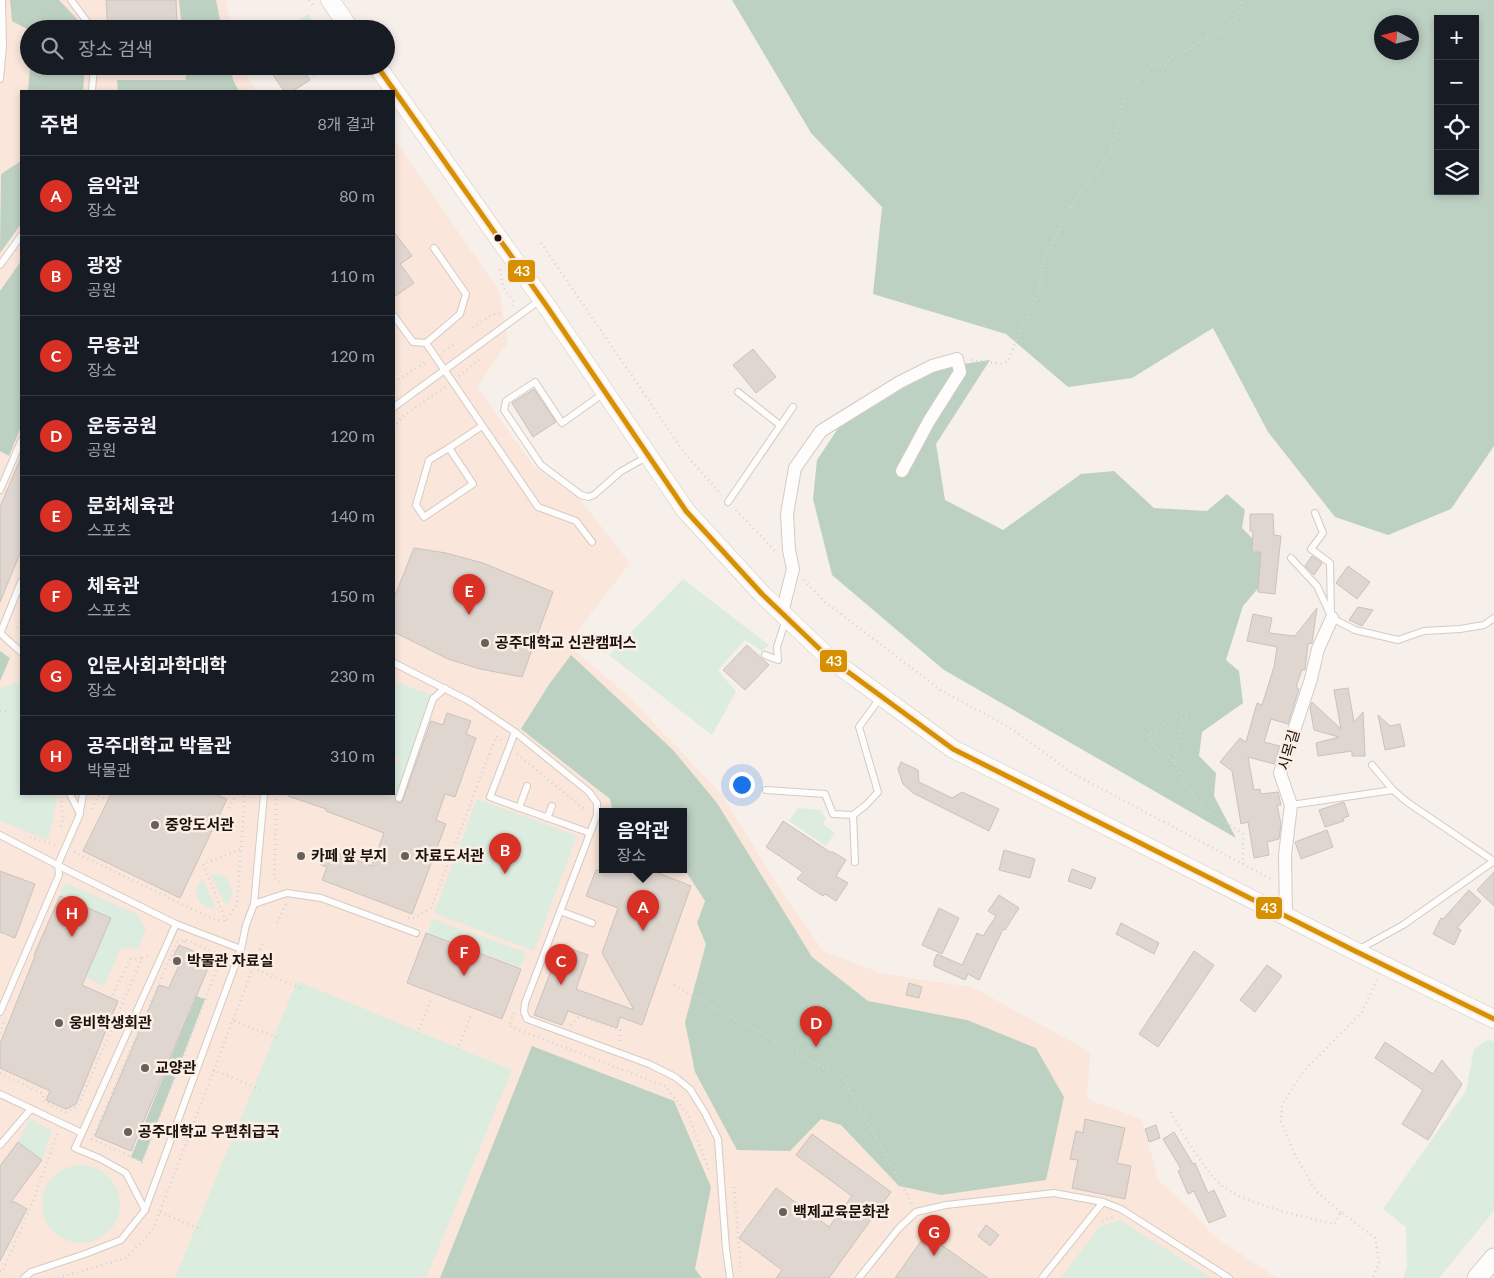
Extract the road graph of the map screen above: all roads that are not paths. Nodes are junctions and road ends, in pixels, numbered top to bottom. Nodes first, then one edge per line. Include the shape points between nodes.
1 (2, 0) edge
2 (71, 0) edge
3 (330, 0) edge
4 (86, 20) edge
5 (344, 20) edge
6 (93, 75) edge
7 (383, 75) edge
8 (0, 79) edge
9 (92, 90) edge
10 (394, 90) edge
11 (395, 92) edge
12 (20, 237) edge
13 (434, 248) dead end
14 (0, 265) edge
15 (541, 299) junction
16 (395, 317) edge
17 (426, 343) junction
18 (444, 370) junction
19 (605, 392) junction
20 (738, 392) dead end
21 (395, 406) edge
22 (792, 407) dead end
23 (780, 425) junction
24 (482, 426) junction
25 (20, 443) edge
26 (449, 448) junction
27 (648, 456) junction
28 (902, 471) dead end
29 (0, 490) edge
30 (728, 502) road end
31 (1315, 513) dead end
32 (592, 542) dead end
33 (1291, 558) dead end
34 (20, 584) edge
35 (784, 616) junction
36 (1332, 618) junction
37 (1494, 618) edge
38 (0, 633) edge
39 (20, 651) edge
40 (765, 656) dead end
41 (395, 663) edge
42 (445, 688) junction
43 (881, 697) junction
44 (515, 732) junction
45 (1372, 765) dead end
46 (527, 786) dead end
47 (766, 790) dead end
48 (1393, 790) junction
49 (70, 795) edge
50 (82, 795) edge
51 (264, 795) edge
52 (399, 798) dead end
53 (1291, 804) junction
54 (552, 806) dead end
55 (519, 808) junction
56 (80, 814) junction
57 (853, 815) junction
58 (547, 818) junction
59 (587, 832) junction
60 (0, 835) edge
61 (1494, 861) edge
62 (855, 862) dead end
63 (58, 864) junction
64 (254, 904) junction
65 (560, 911) junction
66 (1286, 916) junction
67 (592, 922) dead end
68 (176, 924) junction
69 (416, 933) dead end
70 (241, 949) junction
71 (1355, 951) junction
72 (0, 1012) edge
73 (1494, 1018) edge
74 (0, 1094) edge
75 (31, 1109) junction
76 (82, 1133) junction
77 (0, 1145) edge
78 (1103, 1202) junction
79 (145, 1210) junction
80 (1494, 1258) edge
81 (24, 1278) edge
82 (730, 1278) edge
83 (859, 1278) edge
84 (1042, 1278) edge
85 (1229, 1278) edge
86 (1477, 1278) edge

1 - 8 lane
2 - 4 lane
3 - 5 main road
6 - 9 lane
7 - 10 main road
11 - 15 main road
12 - 14 lane
13 - 17 lane via 466,294 460,314
15 - 18 lane
15 - 19 main road
16 - 17 lane via 413,342
17 - 18 lane
18 - 21 lane
18 - 24 lane
19 - 27 main road
19 - 27 lane via 562,422 534,382 506,401 504,410 541,465 581,495 594,495 620,472
20 - 23 lane
22 - 23 lane
23 - 30 lane
24 - 26 lane
24 - 32 lane via 538,507 576,520
25 - 29 lane
26 - 26 lane via 430,460 416,505 424,517 473,484
27 - 35 main road via 686,511
28 - 35 street via 960,372 957,359 932,366 900,382 821,431 795,468 787,514 793,569
31 - 36 lane via 1323,533 1311,549 1330,563
33 - 36 lane via 1317,586
34 - 38 lane
35 - 40 lane via 777,647 778,660
35 - 43 main road via 829,658
36 - 37 lane via 1355,630 1398,640 1424,631 1484,625
36 - 53 street, 시목길 via 1318,649 1280,773
38 - 39 lane
41 - 42 lane
42 - 44 lane
42 - 52 lane via 433,699
43 - 57 lane via 859,727 878,792
43 - 66 main road via 954,749
44 - 55 lane via 490,797
44 - 59 lane via 589,792 598,803
45 - 48 lane
46 - 55 lane
47 - 57 lane via 825,794 833,814
48 - 53 lane
48 - 61 lane
49 - 56 lane
50 - 56 lane
51 - 64 lane
53 - 66 street, 시목길 via 1285,855
54 - 58 lane
55 - 58 lane
56 - 63 lane
57 - 62 lane
58 - 59 lane
59 - 65 lane
60 - 63 lane
61 - 71 lane via 1403,925
63 - 68 lane
63 - 72 lane via 59,875
64 - 69 lane via 287,893 321,898
64 - 70 lane
65 - 67 lane
65 - 82 lane via 525,1002 527,1019 649,1064 690,1089 718,1139
66 - 71 main road
68 - 70 lane
68 - 76 lane
70 - 79 lane
71 - 73 main road
74 - 75 lane
75 - 76 lane
75 - 77 lane
76 - 79 lane via 75,1148 126,1173
78 - 83 lane via 1054,1193 946,1205 916,1212
78 - 84 lane
78 - 85 lane
79 - 81 lane via 121,1240 31,1272
80 - 86 main road

